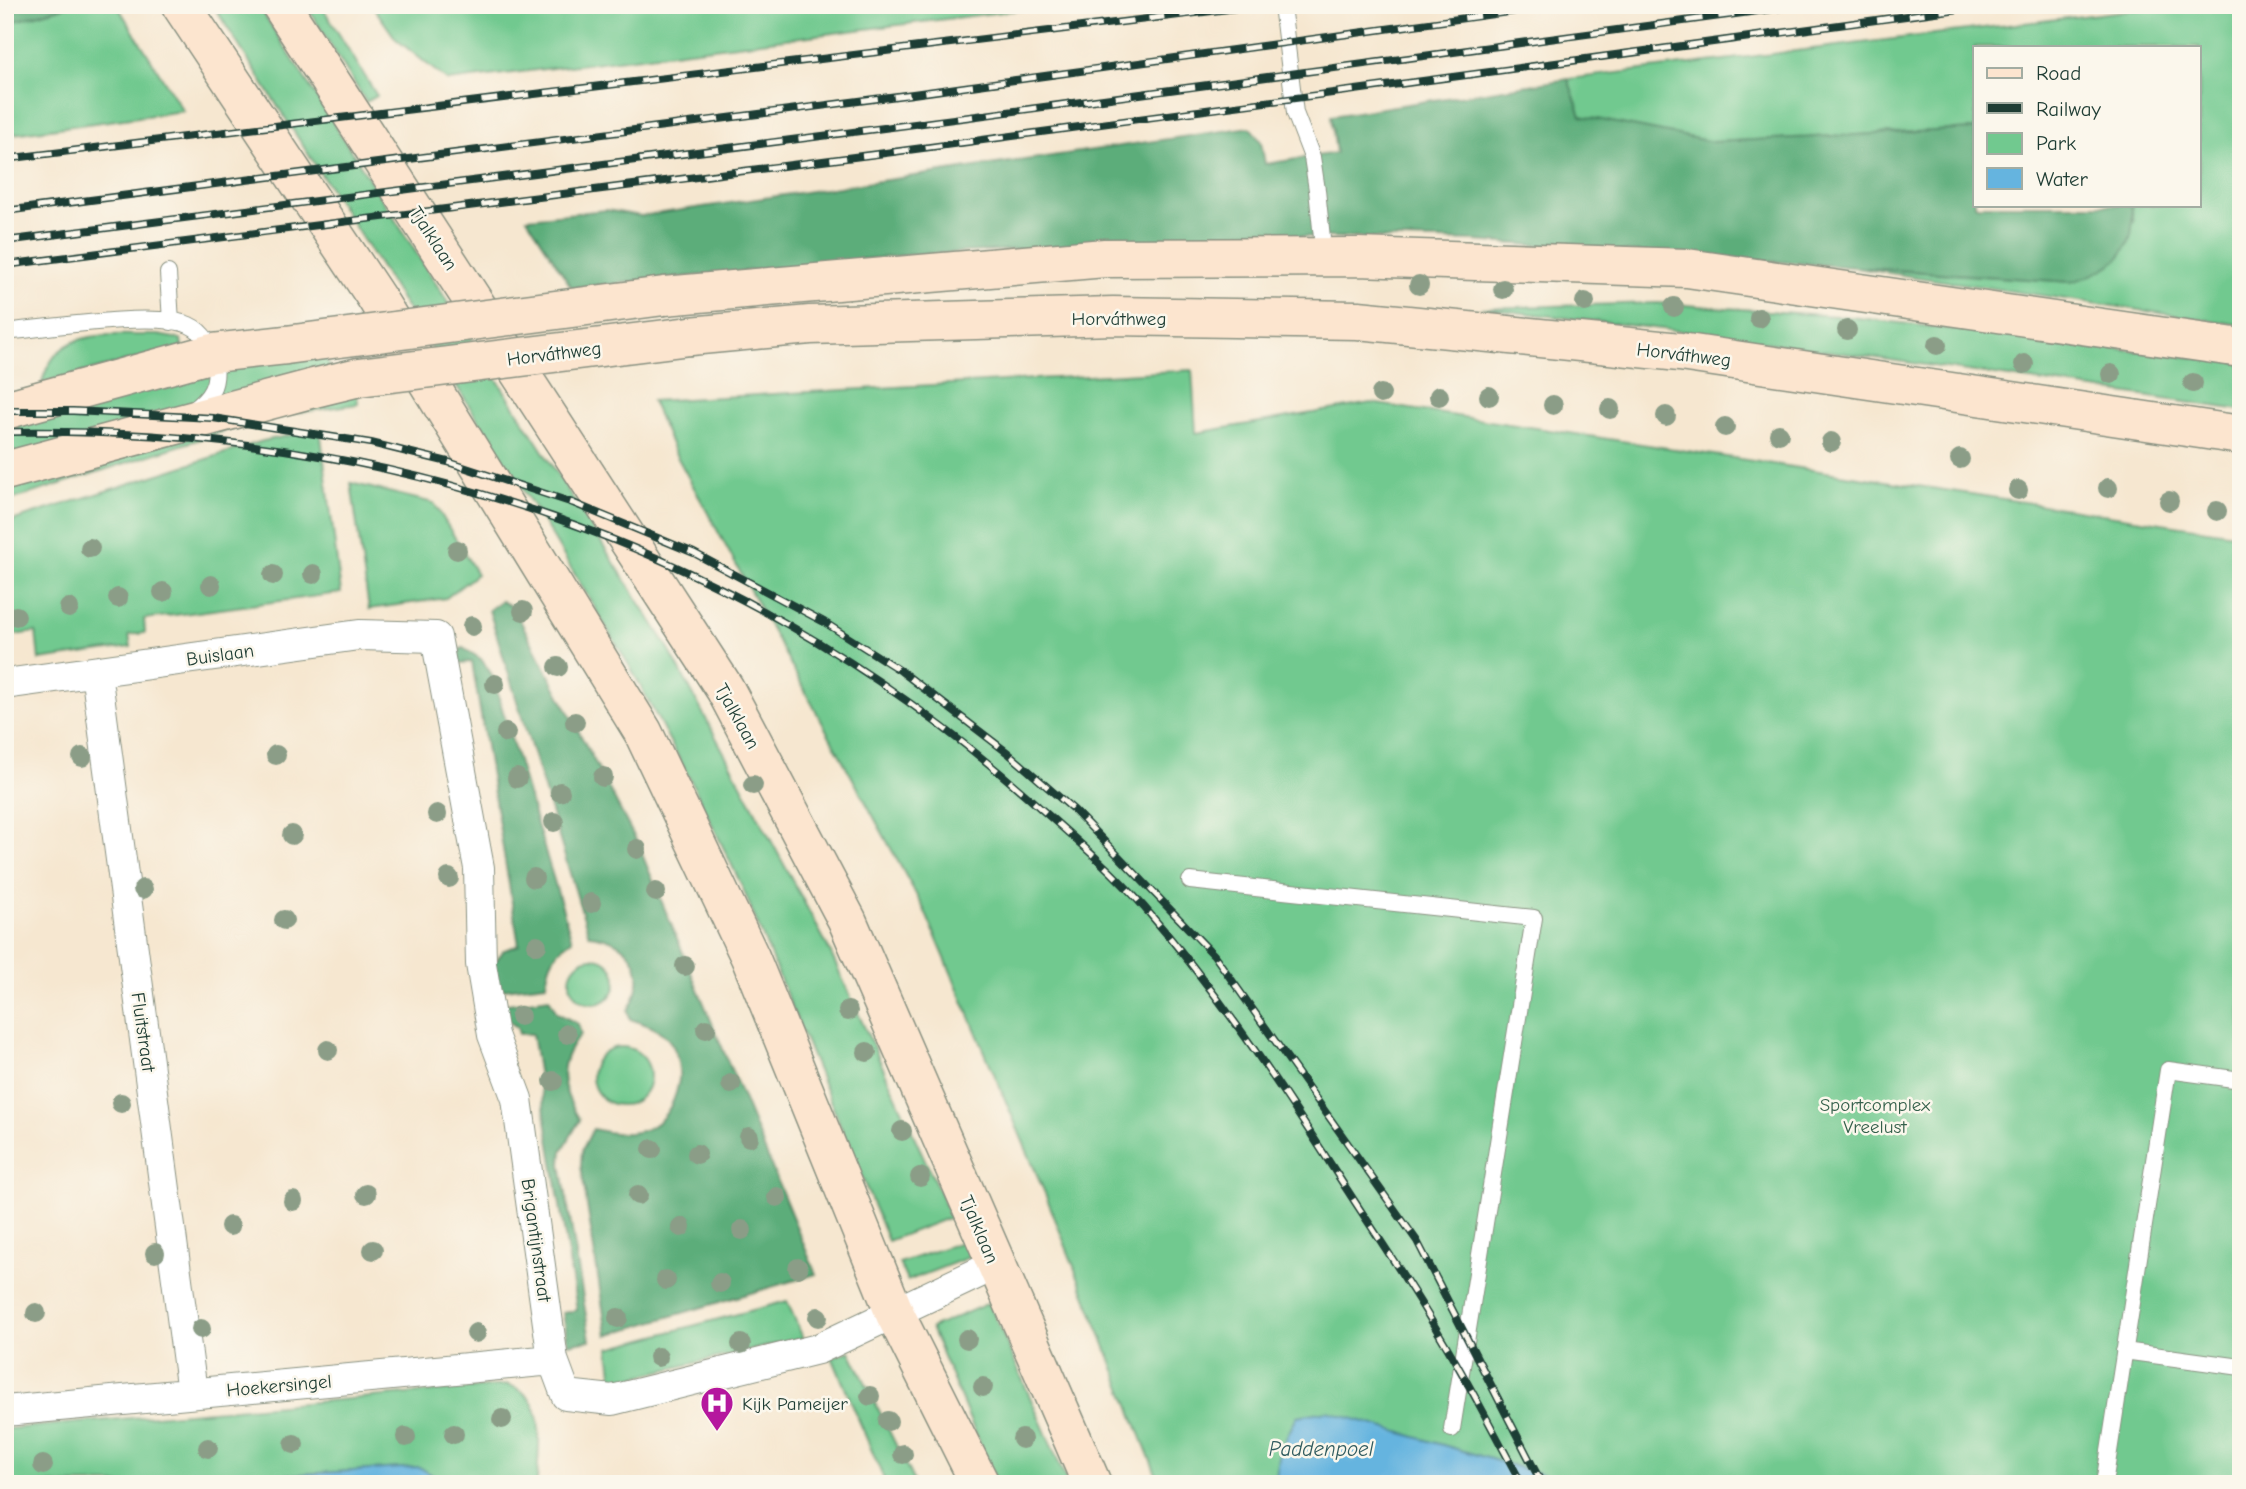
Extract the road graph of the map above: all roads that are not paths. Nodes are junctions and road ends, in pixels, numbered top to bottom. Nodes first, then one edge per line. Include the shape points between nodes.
1 (181, 5) edge
2 (281, 5) edge
3 (1282, 5) edge
4 (1324, 257) junction
5 (168, 273) dead end
6 (171, 322) junction
7 (5, 332) edge
8 (2241, 348) edge
9 (213, 353) junction
10 (5, 410) edge
11 (174, 424) junction
12 (2241, 435) edge
13 (5, 471) edge
14 (436, 637) joint
15 (96, 672) junction
16 (5, 684) edge
17 (1190, 881) dead end
18 (2241, 1080) edge
19 (995, 1265) junction
20 (895, 1314) junction
21 (2124, 1351) junction
22 (553, 1360) junction
23 (2241, 1367) edge
24 (191, 1392) junction
25 (5, 1411) edge
26 (1452, 1429) dead end
27 (980, 1484) edge
28 (1091, 1484) edge
29 (2104, 1484) edge

1 - 20 main road via 377,299 643,732 750,957
2 - 19 main road, Tjalklaan via 725,689 847,920
3 - 4 lane via 1295,113 1312,157
4 - 8 main road via 1687,268
4 - 9 main road, bridge via 1105,258 664,296
5 - 6 lane
6 - 7 lane
6 - 9 lane via 203,335
9 - 10 main road
9 - 11 lane via 217,378 212,392
11 - 12 main road, Horváthweg, bridge via 359,377 690,336 810,326 1114,316 1359,320 1680,352
11 - 13 main road, Horváthweg
14 - 15 street, Buislaan via 359,635
14 - 22 street, Brigantijnstraat via 479,868 481,964 494,1035 517,1099
15 - 16 street, Buislaan
15 - 24 street, Fluitstraat
17 - 26 lane via 1534,918
18 - 21 lane via 2168,1070
19 - 20 street, Brigantijnstraat
19 - 28 main road, Tjalklaan
20 - 22 street, Brigantijnstraat via 818,1349 612,1400 566,1395
20 - 27 main road
21 - 23 lane
21 - 29 lane
22 - 24 street, Hoekersingel
24 - 25 street, Hoekersingel

